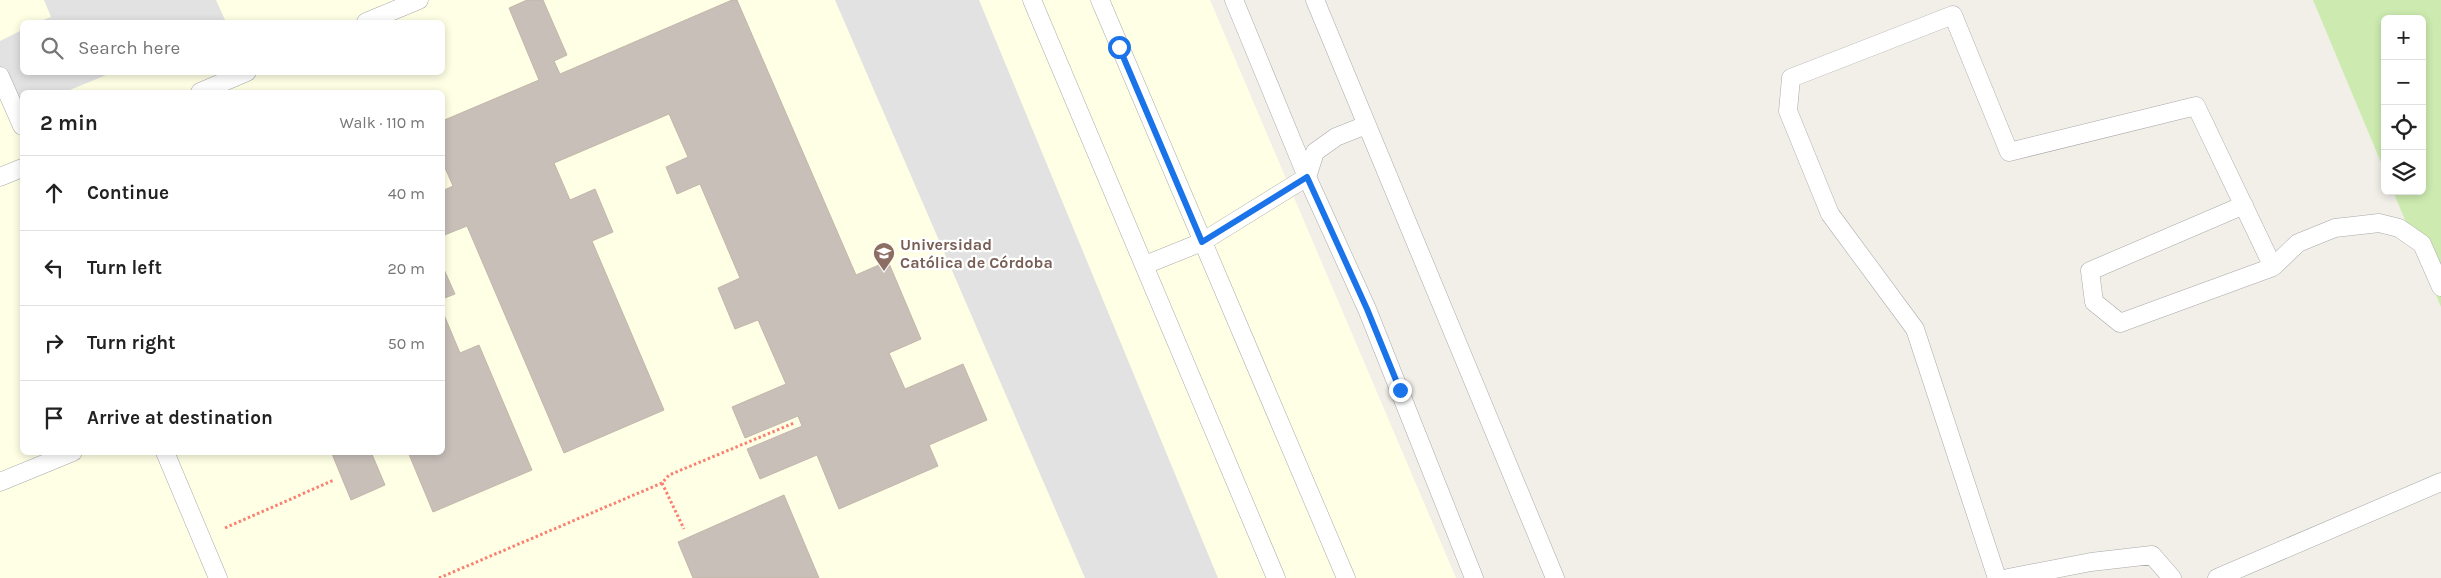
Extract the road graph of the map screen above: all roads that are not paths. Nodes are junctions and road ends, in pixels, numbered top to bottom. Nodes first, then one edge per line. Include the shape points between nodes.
1 (419, 0) edge
2 (1032, 0) edge
3 (1100, 0) edge
4 (1234, 0) edge
5 (1315, 0) edge
6 (371, 20) edge
7 (240, 75) edge
8 (0, 76) edge
9 (205, 90) edge
10 (20, 121) edge
11 (1366, 125) junction
12 (20, 169) edge
13 (0, 177) edge
14 (1307, 177) junction
15 (2244, 205) junction
16 (1202, 242) junction
17 (1145, 265) junction
18 (2273, 267) junction
19 (2441, 287) edge
20 (66, 455) edge
21 (166, 455) edge
22 (0, 482) edge
23 (2441, 482) edge
24 (218, 578) edge
25 (1276, 578) edge
26 (1346, 578) edge
27 (1474, 578) edge
28 (1555, 578) edge
29 (1997, 578) edge
30 (2008, 578) edge
31 (2172, 578) edge
32 (2217, 578) edge

1 - 6 lane
2 - 17 lane
3 - 16 lane
4 - 14 lane
5 - 11 lane
7 - 9 lane
8 - 10 lane
11 - 14 lane via 1336,137 1314,152
11 - 28 lane
12 - 13 lane
14 - 16 lane
14 - 27 lane via 1367,309
15 - 18 lane
15 - 18 lane via 2090,271 2094,302 2120,323
15 - 29 lane via 2196,106 2008,152 1952,15 1790,78 1788,111 1830,214 1915,328
16 - 17 lane
16 - 26 lane
17 - 25 lane
18 - 19 lane via 2298,243 2335,228 2379,222 2399,228 2422,244
20 - 22 lane
21 - 24 lane
23 - 32 lane
30 - 31 lane via 2091,562 2152,555

